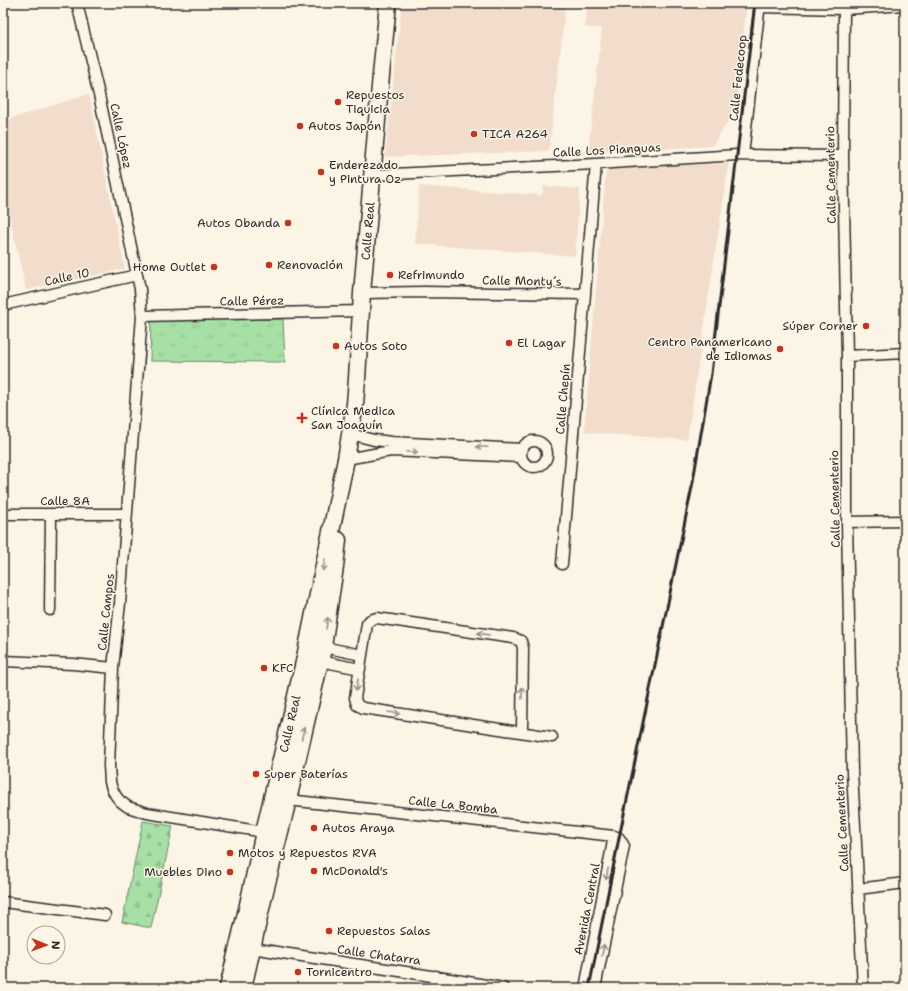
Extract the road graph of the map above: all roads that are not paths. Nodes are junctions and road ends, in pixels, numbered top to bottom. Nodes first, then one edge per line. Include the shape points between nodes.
1 (77, 3) edge
2 (388, 3) edge
3 (759, 5) edge
4 (905, 5) edge
5 (844, 9) junction
6 (743, 155) junction
7 (843, 156) junction
8 (596, 164) junction
9 (373, 174) junction
10 (137, 275) junction
11 (362, 293) junction
12 (585, 294) junction
13 (3, 305) edge
14 (362, 311) junction
15 (142, 316) junction
16 (905, 353) edge
17 (847, 356) junction
18 (350, 434) junction
19 (391, 447) junction
20 (521, 453) dead end
21 (346, 459) junction
22 (3, 514) edge
23 (51, 514) junction
24 (127, 514) junction
25 (905, 521) edge
26 (847, 522) junction
27 (562, 564) dead end
28 (50, 610) dead end
29 (321, 654) junction
30 (362, 655) junction
31 (3, 660) edge
32 (113, 668) junction
33 (360, 669) junction
34 (522, 732) junction
35 (552, 737) dead end
36 (286, 740) junction
37 (288, 800) junction
38 (264, 832) junction
39 (614, 836) junction
40 (905, 883) edge
41 (858, 889) junction
42 (265, 890) junction
43 (3, 902) edge
44 (247, 909) junction
45 (105, 915) dead end
46 (252, 948) junction
47 (436, 976) junction
48 (228, 988) edge
49 (234, 988) edge
50 (243, 988) edge
51 (434, 988) edge
52 (503, 988) edge
53 (585, 988) edge
54 (595, 988) edge
55 (863, 988) edge

1 - 10 street, Calle López
2 - 9 main road, Calle Real
3 - 5 street
3 - 6 street, Calle Fedecoop
4 - 5 street
5 - 7 street, Calle Cementerio
6 - 7 street, Calle Los Pianguas
6 - 8 street, Calle Los Pianguas
7 - 17 street, Calle Cementerio
8 - 9 street, Calle Los Pianguas
8 - 12 street, Calle Chepín
9 - 11 main road, Calle Real
10 - 13 street, Calle 10
10 - 15 street, Calle Campos
11 - 12 street, Calle Monty´s
11 - 14 main road, Calle Real
12 - 27 street, Calle Chepín
14 - 15 street, Calle Pérez
14 - 18 main road, Calle Real via 355,404
15 - 24 street, Calle Campos
16 - 17 street
17 - 26 street, Calle Cementerio
18 - 19 street
18 - 21 main road, Calle Real
19 - 20 street
19 - 21 street
29 -> 21 main road, Calle Real via 335,567
21 -> 36 main road, Calle Real
22 - 23 street, Calle 8A
23 - 24 street, Calle 8A
23 - 28 street
24 - 32 street, Calle Campos
25 - 26 street
26 - 41 street, Calle Cementerio via 852,772
29 - 30 street
29 - 33 street
37 -> 29 main road, Calle Real
30 - 33 street
34 -> 30 street via 521,641 377,618 367,624
31 - 32 street
32 - 38 street, Calle Campos via 109,772 112,789 120,801 128,807 147,813
33 -> 34 street via 355,698 357,705 363,708
34 - 35 street
36 - 37 main road via 288,769 283,790
36 - 38 main road, Calle Real
37 - 38 main road via 279,806 271,828
37 - 39 street, Calle La Bomba
37 - 42 main road, Calle Real
38 - 42 main road via 270,839 264,875
38 - 44 main road, Calle Real
39 -> 53 street, Avenida Central
54 -> 39 street, Avenida Central via 624,846 619,838
40 - 41 street
41 - 55 street, Calle Cementerio
42 - 46 main road, Calle Real
43 - 45 street
44 - 46 main road via 247,939
44 - 48 main road, Calle Real
46 - 47 street, Calle Chatarra
46 - 49 main road via 244,954
46 - 50 main road, Calle Real
47 - 51 street
47 - 52 street, Calle Chatarra

